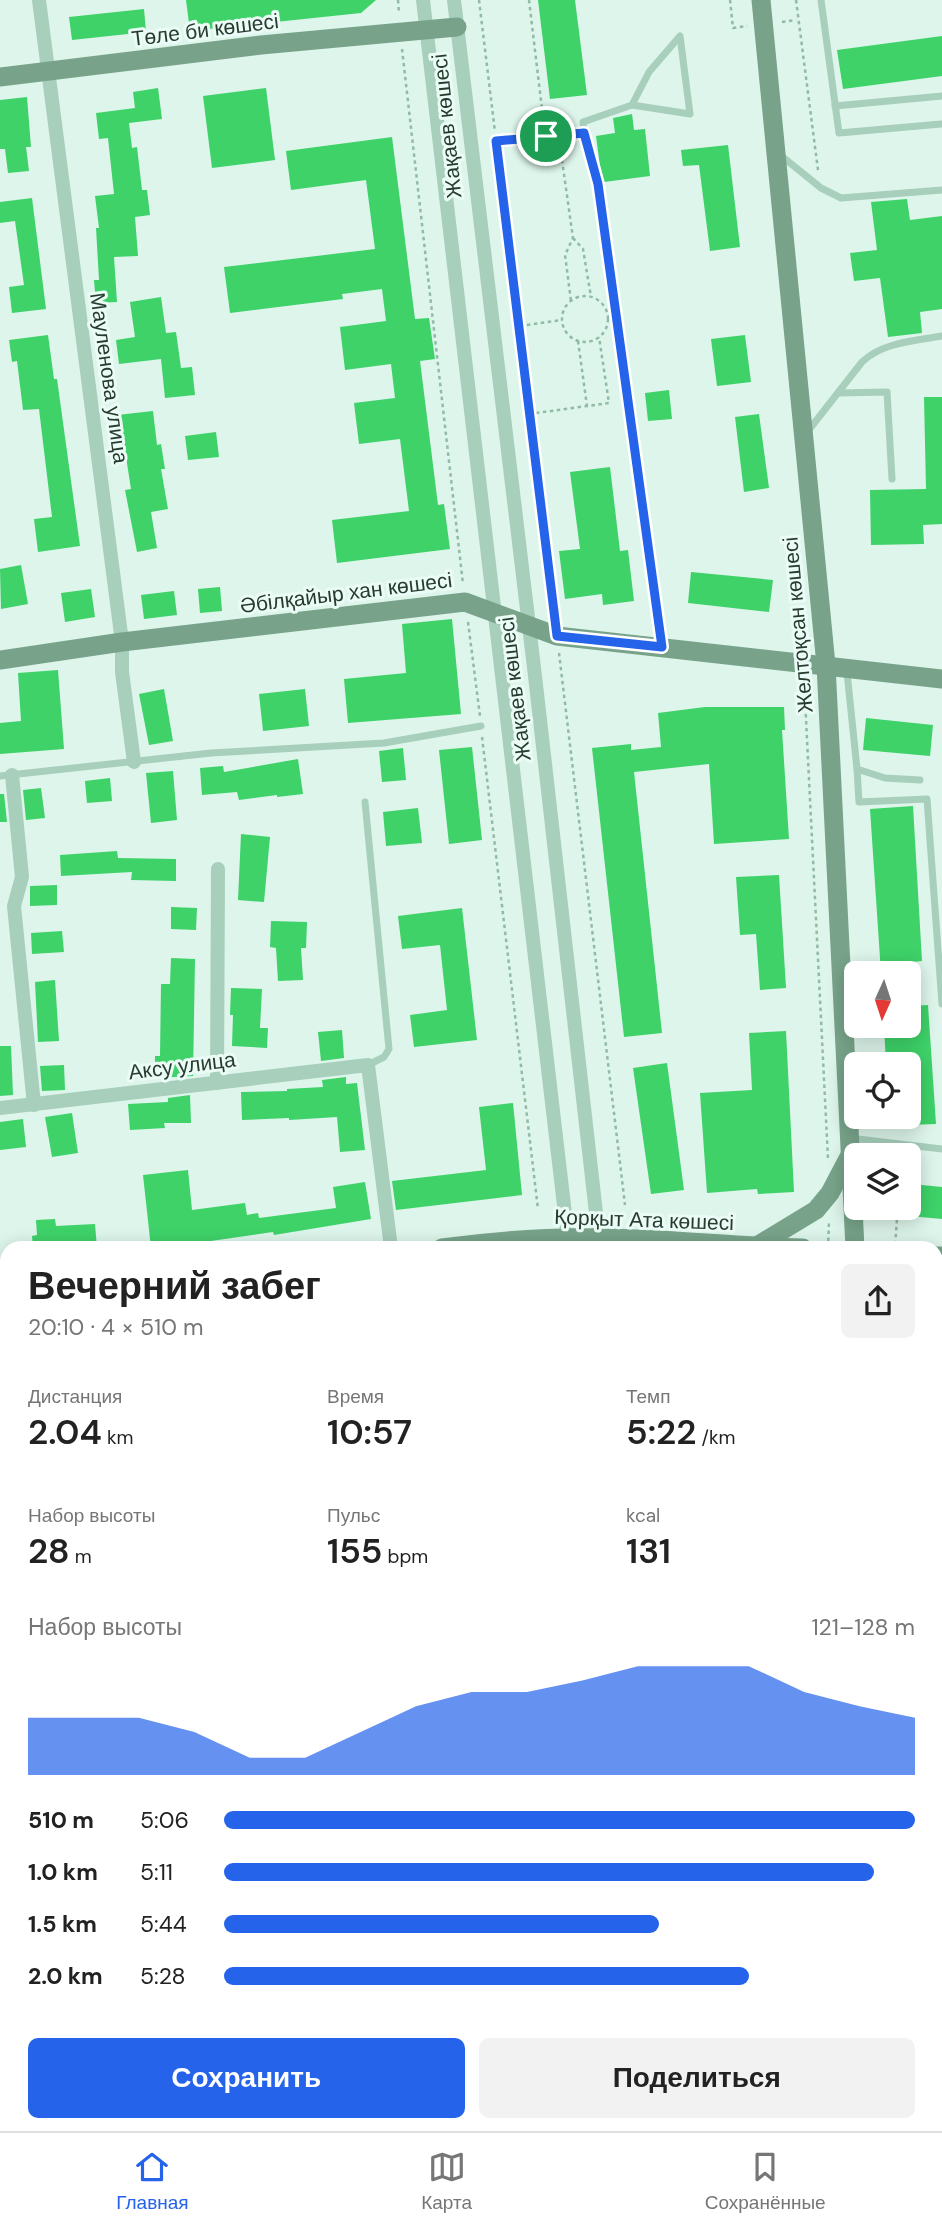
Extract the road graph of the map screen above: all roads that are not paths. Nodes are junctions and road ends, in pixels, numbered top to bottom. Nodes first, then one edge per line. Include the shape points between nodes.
1 (39, 0) edge
2 (423, 0) edge
3 (454, 0) edge
4 (761, 0) edge
5 (821, 0) edge
6 (457, 27) junction
7 (426, 28) junction
8 (47, 72) junction
9 (0, 77) edge
10 (942, 96) edge
11 (632, 105) junction
12 (835, 106) junction
13 (942, 124) edge
14 (584, 133) junction
15 (496, 141) road end
16 (775, 151) junction
17 (942, 190) edge
18 (942, 336) edge
19 (838, 393) junction
20 (803, 437) junction
21 (892, 479) dead end
22 (494, 612) junction
23 (528, 625) junction
24 (122, 642) junction
25 (662, 647) junction
26 (0, 660) edge
27 (826, 665) junction
28 (846, 667) junction
29 (942, 679) edge
30 (481, 726) dead end
31 (134, 762) junction
32 (857, 769) junction
33 (6, 775) edge
34 (920, 780) dead end
35 (365, 802) dead end
36 (218, 869) dead end
37 (942, 1004) edge
38 (368, 1065) junction
39 (217, 1083) junction
40 (34, 1105) junction
41 (0, 1108) edge
42 (850, 1143) edge
43 (921, 1148) edge
44 (942, 1149) edge
45 (844, 1160) edge
46 (854, 1220) edge
47 (390, 1241) edge
48 (568, 1241) edge
49 (600, 1241) edge
50 (765, 1241) edge
51 (855, 1241) edge

1 - 8 street, Мауленова улица
2 - 7 street, Жақаев көшесі
3 - 6 street, Жақаев көшесі
4 - 16 street, Желтоқсан көшесі
5 - 12 lane
6 - 7 street, Төле би көшесі
6 - 23 street, Жақаев көшесі
7 - 8 street, Төле би көшесі
7 - 22 street, Жақаев көшесі
8 - 9 street, Төле би көшесі
8 - 24 street, Мауленова улица
10 - 12 lane
11 - 11 lane via 690,114 680,36 649,72
11 - 14 lane via 583,122
12 - 13 lane via 839,133
14 - 15 lane
14 - 25 lane via 598,184
16 - 17 lane via 841,198
16 - 20 street, Желтоқсан көшесі
18 - 19 lane via 871,353
19 - 20 lane
19 - 21 lane via 887,392
20 - 27 street, Желтоқсан көшесі
22 - 23 street, Әбілқайыр хан көшесі
22 - 24 street, Әбілқайыр хан көшесі via 466,602
22 - 48 street, Жақаев көшесі
23 - 25 street, Әбілқайыр хан көшесі via 557,636
23 - 49 street, Жақаев көшесі
24 - 26 street, Әбілқайыр хан көшесі
24 - 31 street, Мауленова улица
25 - 27 street, Әбілқайыр хан көшесі
27 - 28 street, Әбілқайыр хан көшесі
27 - 42 street, Желтоқсан көшесі
28 - 29 street, Әбілқайыр хан көшесі
28 - 32 lane
30 - 31 lane via 384,743
31 - 33 lane
32 - 34 lane via 885,778
32 - 37 lane via 859,802 927,799
33 - 40 street via 22,877 14,906
35 - 38 lane via 388,1049 384,1057
36 - 39 street
38 - 39 street, Аксу улица
38 - 47 street
39 - 40 street, Аксу улица
40 - 41 street, Аксу улица
43 - 44 lane
45 - 50 street via 830,1193 816,1210
46 - 51 street, Желтоқсан көшесі

